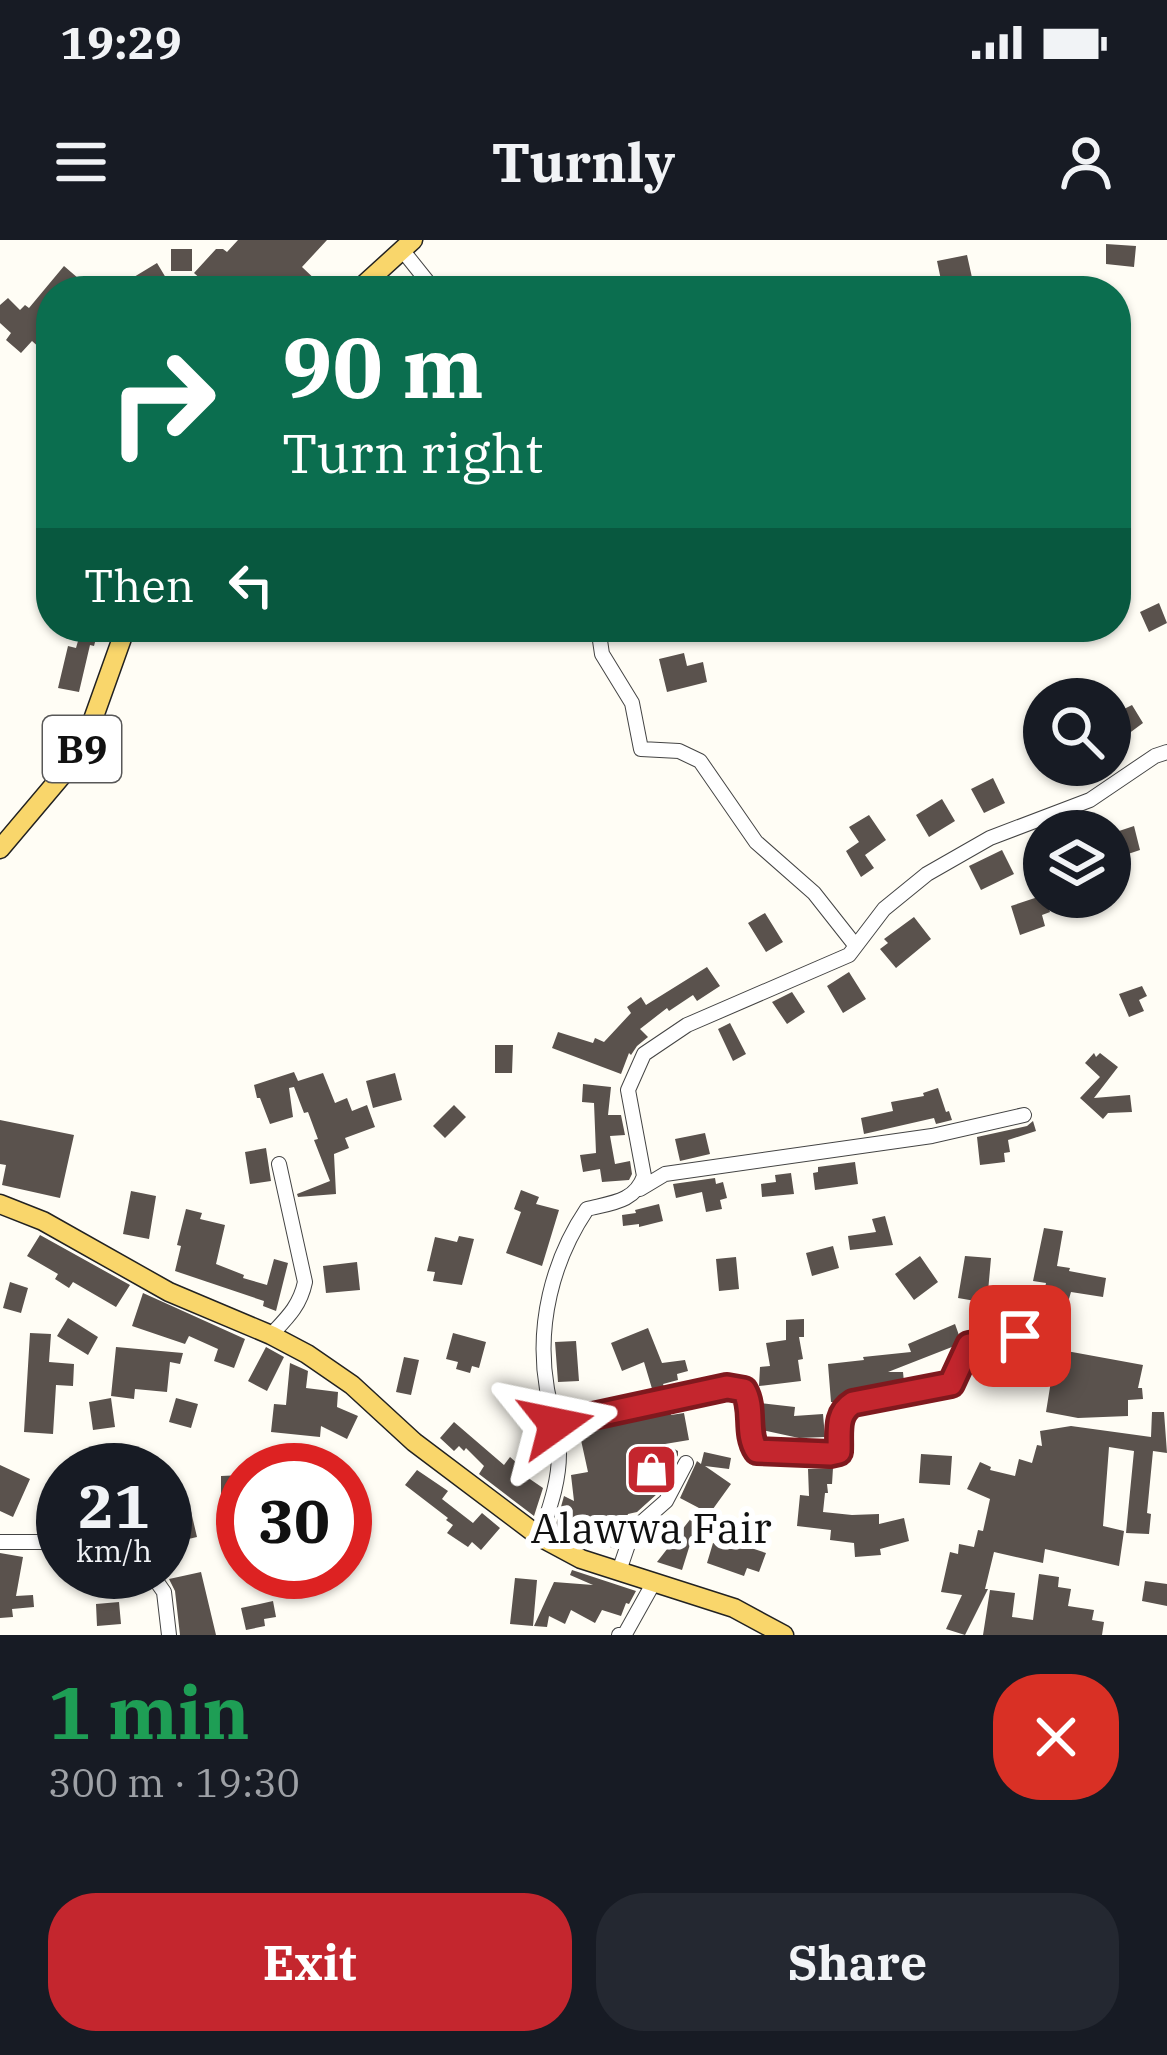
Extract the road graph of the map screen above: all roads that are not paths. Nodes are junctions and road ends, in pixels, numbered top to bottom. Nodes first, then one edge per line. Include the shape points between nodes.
1 (408, 246) edge
2 (374, 276) edge
3 (426, 276) edge
4 (121, 642) edge
5 (600, 642) edge
6 (1167, 752) edge
7 (0, 849) edge
8 (855, 945) junction
9 (1024, 1115) dead end
10 (278, 1165) dead end
11 (640, 1189) junction
12 (0, 1204) edge
13 (271, 1335) junction
14 (1020, 1336) dead end
15 (556, 1424) junction
16 (686, 1463) dead end
17 (539, 1537) junction
18 (0, 1542) edge
19 (36, 1542) edge
20 (619, 1571) junction
21 (654, 1582) junction
22 (165, 1599) edge
23 (626, 1632) edge
24 (169, 1635) edge
25 (784, 1635) edge

1 - 2 main road
1 - 3 street
4 - 7 main road, B9 via 81,753
5 - 8 street via 632,704 641,749 700,760 756,842 814,893
6 - 8 street via 1090,800 990,838 927,874
8 - 11 street via 849,955 687,1025 644,1054 628,1090
9 - 11 street via 665,1174
10 - 13 street via 305,1282 294,1312
11 - 15 street via 587,1209 556,1268 545,1336
12 - 13 main road
13 - 17 main road via 352,1385
14 - 15 street via 969,1345 951,1384 844,1408 839,1452 830,1454 757,1451 749,1399 727,1387
15 - 17 street via 556,1489
16 - 20 street via 666,1502 633,1530
17 - 20 main road
18 - 19 street
20 - 21 main road
21 - 23 street
21 - 25 main road via 734,1608
22 - 24 street

